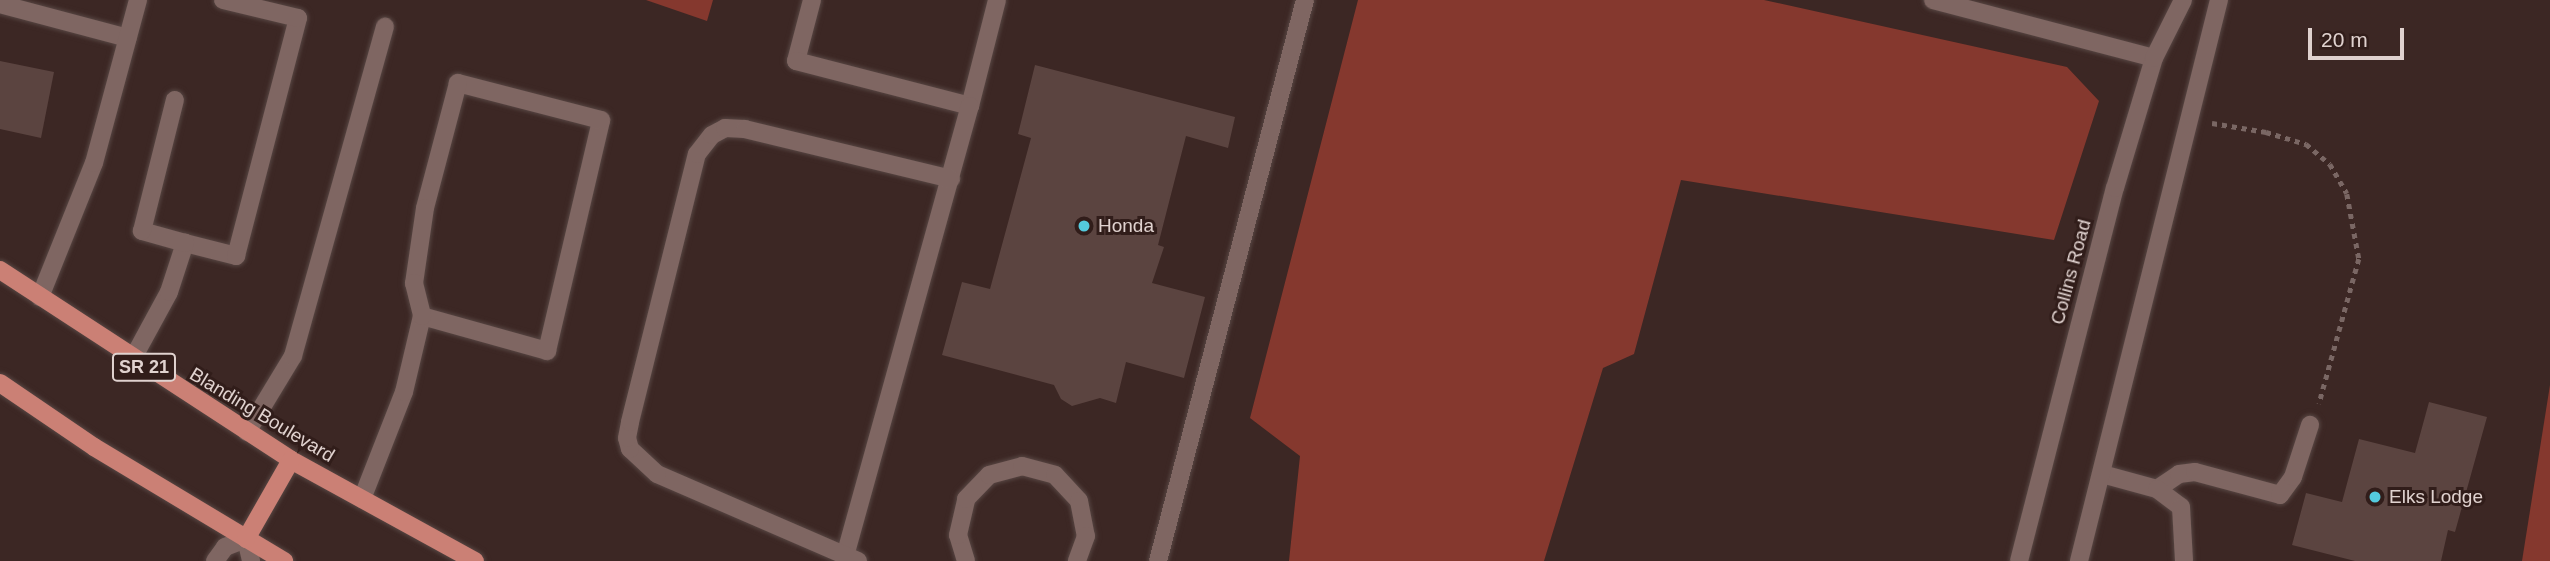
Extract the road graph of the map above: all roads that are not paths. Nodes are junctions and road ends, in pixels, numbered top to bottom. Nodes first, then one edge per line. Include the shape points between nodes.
1 (138, 0) edge
2 (223, 0) edge
3 (812, 0) edge
4 (996, 0) edge
5 (1305, 0) edge
6 (1933, 0) edge
7 (2183, 0) edge
8 (2219, 0) edge
9 (0, 4) edge
10 (385, 27) dead end
11 (128, 38) junction
12 (2154, 58) junction
13 (175, 100) dead end
14 (970, 106) junction
15 (951, 179) junction
16 (185, 243) junction
17 (0, 270) edge
18 (40, 297) junction
19 (422, 316) junction
20 (132, 360) junction
21 (0, 383) edge
22 (2310, 425) road end
23 (247, 432) junction
24 (291, 460) junction
25 (2102, 474) junction
26 (2157, 489) junction
27 (362, 499) junction
28 (246, 539) junction
29 (851, 559) edge
30 (215, 561) edge
31 (251, 561) edge
32 (284, 561) edge
33 (475, 561) edge
34 (966, 561) edge
35 (1077, 561) edge
36 (1158, 561) edge
37 (2019, 561) edge
38 (2079, 561) edge
39 (2184, 561) edge

1 - 11 street
2 - 16 street via 298,19 236,256
3 - 14 street via 796,61
4 - 14 street
5 - 36 street
6 - 12 street
7 - 12 street, Collins Road
8 - 25 street
9 - 11 street
10 - 23 street via 293,356
11 - 18 street via 94,163
12 - 37 street, Collins Road via 2115,188
13 - 16 street via 142,231
14 - 15 street
15 - 29 street
15 - 29 street via 745,129 725,128 696,154 626,438 641,462 657,474
16 - 20 street via 169,292
17 - 18 main road, Blanding Boulevard / SR 21
18 - 20 main road, Blanding Boulevard / SR 21
19 - 19 street via 414,283 423,220 458,83 601,120 547,351
19 - 27 street via 404,392
20 - 23 main road, Blanding Boulevard / SR 21
21 - 28 main road
22 - 26 street via 2293,477 2280,495 2194,472 2179,474
23 - 24 main road, Blanding Boulevard / SR 21
24 - 27 main road, Blanding Boulevard / SR 21
24 - 28 main road
25 - 26 street
25 - 38 street
26 - 39 street via 2181,507
27 - 33 main road, Blanding Boulevard / SR 21
28 - 30 street via 225,547
28 - 31 street
28 - 32 main road
34 - 35 street via 958,535 965,499 989,475 1022,466 1055,475 1079,501 1086,536

